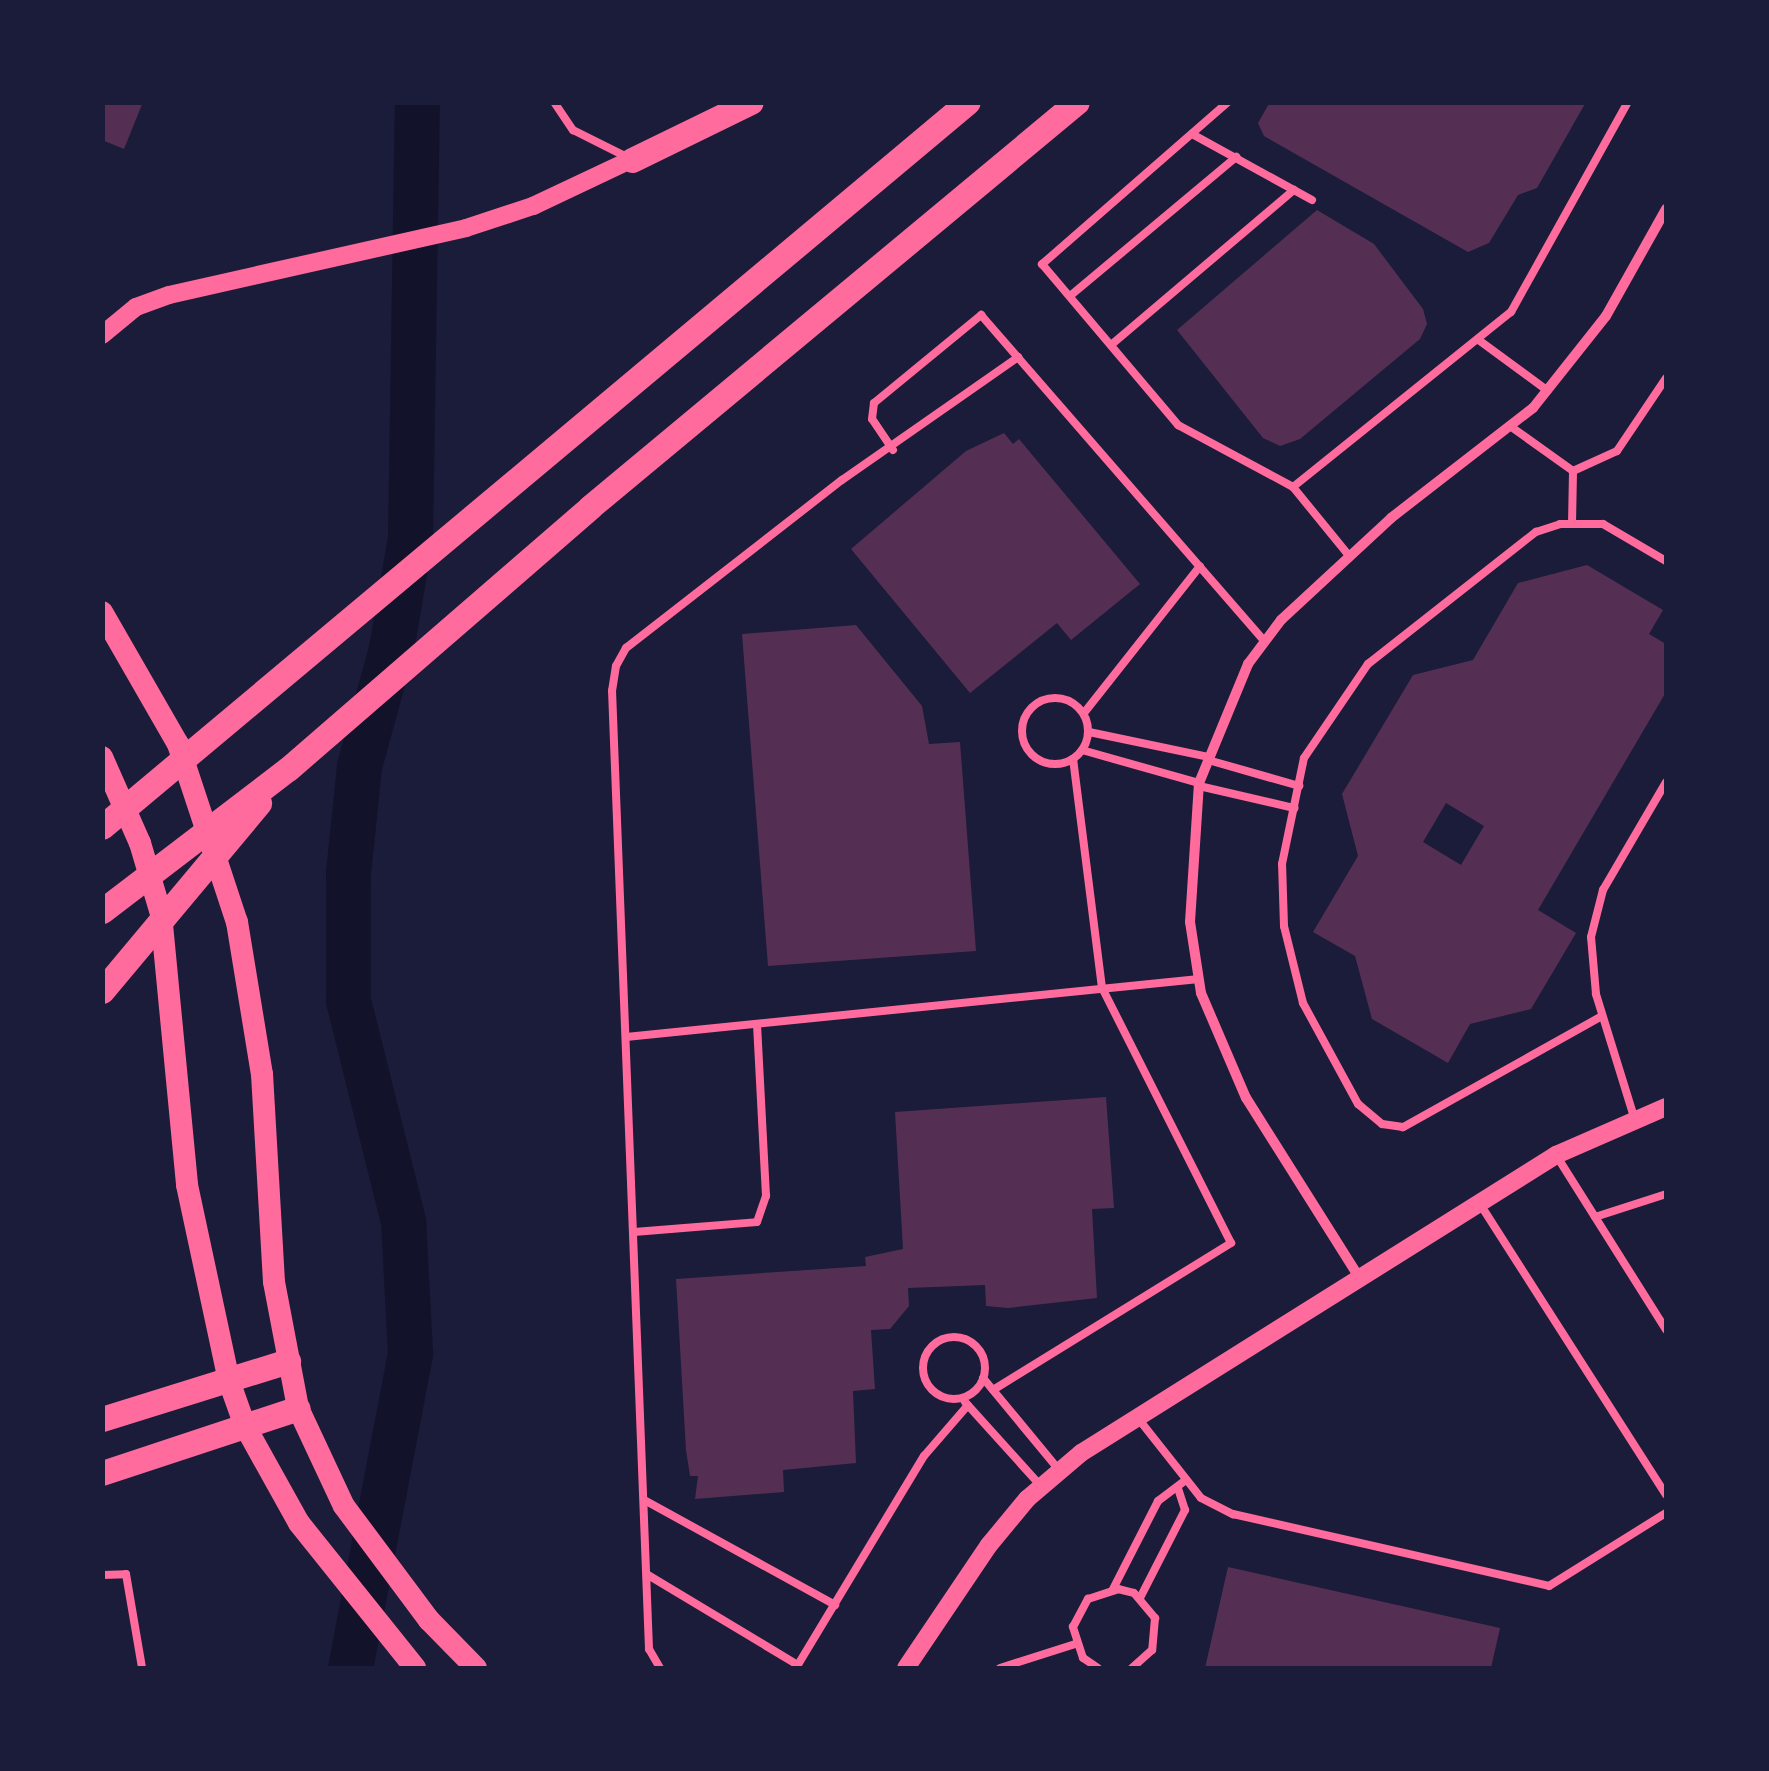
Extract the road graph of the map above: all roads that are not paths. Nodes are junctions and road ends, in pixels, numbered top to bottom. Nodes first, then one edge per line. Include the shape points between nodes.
1 (554, 102) edge
2 (733, 102) edge
3 (751, 102) edge
4 (968, 102) edge
5 (1078, 102) edge
6 (1228, 102) edge
7 (1628, 102) edge
8 (1192, 134) junction
9 (1236, 158) junction
10 (632, 160) junction
11 (1294, 190) junction
12 (1312, 200) dead end
13 (1666, 209) edge
14 (1070, 296) junction
15 (102, 335) edge
16 (1480, 341) junction
17 (1111, 345) junction
18 (1018, 358) junction
19 (1666, 378) edge
20 (1548, 391) junction
21 (1510, 426) junction
22 (893, 450) junction
23 (1574, 472) junction
24 (1293, 487) junction
25 (1572, 524) junction
26 (1350, 557) junction
27 (1666, 561) edge
28 (1200, 566) junction
29 (102, 612) edge
30 (1265, 642) junction
31 (1084, 713) junction
32 (1089, 732) junction
33 (1082, 750) junction
34 (102, 757) edge
35 (1208, 758) junction
36 (1073, 759) junction
37 (288, 769) junction
38 (1666, 782) edge
39 (1199, 784) junction
40 (1298, 786) junction
41 (1294, 808) junction
42 (102, 828) edge
43 (102, 911) edge
44 (1198, 979) junction
45 (1102, 988) junction
46 (102, 991) edge
47 (1602, 1016) junction
48 (757, 1024) junction
49 (626, 1037) junction
50 (1666, 1107) edge
51 (1634, 1117) junction
52 (1556, 1155) junction
53 (1666, 1194) edge
54 (1479, 1201) junction
55 (1595, 1217) junction
56 (634, 1232) junction
57 (1358, 1274) junction
58 (1666, 1330) edge
59 (288, 1361) junction
60 (984, 1378) junction
61 (229, 1381) junction
62 (993, 1390) junction
63 (965, 1402) junction
64 (298, 1408) junction
65 (1137, 1416) junction
66 (102, 1419) edge
67 (245, 1426) junction
68 (1059, 1470) junction
69 (102, 1472) edge
70 (1186, 1481) junction
71 (1042, 1486) junction
72 (1178, 1489) junction
73 (1666, 1495) edge
74 (646, 1501) junction
75 (1666, 1513) edge
76 (648, 1575) junction
77 (102, 1576) edge
78 (1113, 1589) junction
79 (1140, 1598) junction
80 (835, 1604) junction
81 (1075, 1644) junction
82 (797, 1666) edge
83 (142, 1668) edge
84 (416, 1668) edge
85 (476, 1668) edge
86 (660, 1668) edge
87 (906, 1668) edge
88 (1000, 1668) edge
89 (1098, 1668) edge
90 (1132, 1668) edge

1 - 10 lane via 573,130
2 - 10 street
3 - 10 highway
4 - 42 highway
5 - 37 highway via 590,507
6 - 8 lane
7 - 16 lane via 1511,312
8 - 9 lane
8 - 14 lane via 1042,264
9 - 11 lane
9 - 14 lane
10 - 15 street via 533,206 466,228 136,307
11 - 12 lane
11 - 17 lane
13 - 20 street via 1606,316
14 - 17 lane
16 - 20 lane
16 - 24 lane
17 - 24 lane via 1178,425
18 - 22 lane
18 - 22 lane via 981,315 874,403 872,419
18 - 28 lane
19 - 23 lane via 1617,451
20 - 21 street
21 - 23 lane
21 - 26 street
22 - 49 lane via 842,480 626,648 616,666
23 - 25 lane
24 - 26 lane
25 - 27 lane via 1604,524
25 - 40 lane via 1536,532 1368,664 1304,758
26 - 30 street
28 - 30 lane
28 - 31 lane
29 - 59 main road via 178,744 237,922 255,1010 274,1282
30 - 35 street via 1248,664
31 - 32 lane
31 - 36 lane via 1056,697 1036,703 1023,721 1024,743 1037,759
32 - 33 lane
32 - 35 lane
33 - 36 lane
33 - 39 lane
34 - 61 main road via 140,842 161,914 188,1185
35 - 39 street
35 - 40 lane
36 - 45 lane
37 - 43 highway
37 - 46 highway
38 - 47 lane via 1602,890 1590,937
39 - 41 lane
39 - 44 street via 1190,892
40 - 41 lane
41 - 47 lane via 1282,864 1284,926 1303,1002 1358,1104 1382,1124 1403,1127
44 - 45 lane
44 - 57 street via 1246,1098
45 - 48 lane
45 - 62 lane via 1231,1243
47 - 51 lane
48 - 49 lane
48 - 56 lane via 766,1196 757,1222
49 - 56 lane
50 - 51 street
51 - 52 street
52 - 54 street
52 - 55 lane
53 - 55 lane
54 - 57 street
54 - 73 lane
55 - 58 lane
56 - 74 lane
57 - 65 street
59 - 61 highway
59 - 64 main road
60 - 62 lane
60 - 63 lane
60 - 63 lane via 984,1360 972,1343 952,1337 933,1346 925,1378 939,1396
61 - 66 highway
61 - 67 main road
62 - 68 lane
63 - 71 lane
63 - 80 lane via 924,1456
64 - 67 highway
64 - 85 main road via 344,1506 430,1620
65 - 68 street
65 - 70 lane
67 - 69 highway
67 - 84 main road via 299,1523
68 - 71 street
70 - 72 lane
70 - 75 lane via 1200,1498 1233,1514 1549,1586
71 - 87 street via 989,1545
72 - 78 lane via 1158,1501
72 - 79 lane via 1185,1510
74 - 76 lane
74 - 80 lane
76 - 82 lane
76 - 86 lane via 649,1648
77 - 83 lane via 126,1574
78 - 79 lane
78 - 81 lane via 1088,1599 1078,1612
79 - 90 lane via 1155,1618 1157,1634 1152,1650
80 - 82 lane
81 - 88 lane
81 - 89 lane

